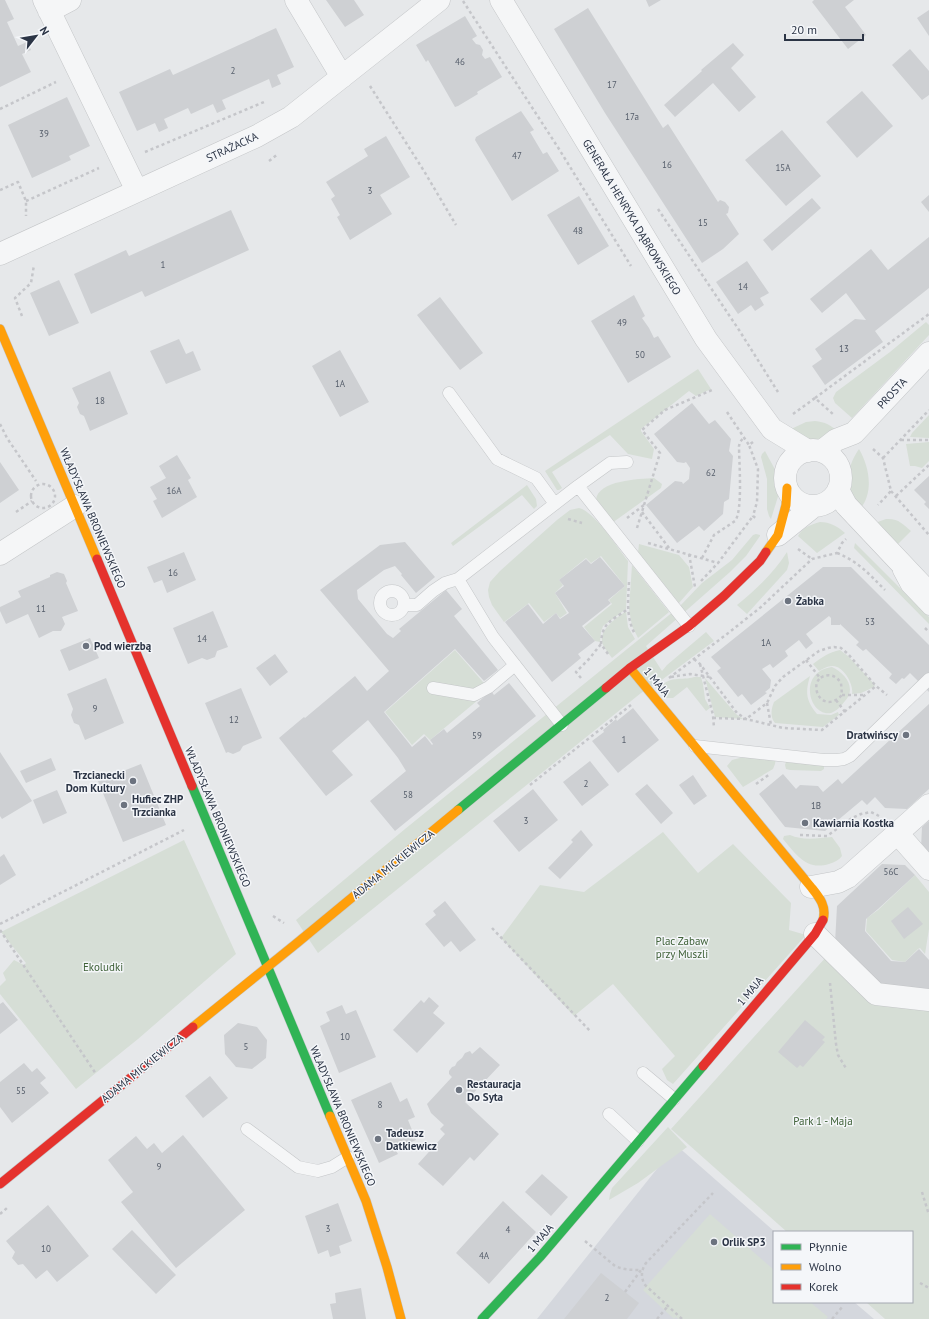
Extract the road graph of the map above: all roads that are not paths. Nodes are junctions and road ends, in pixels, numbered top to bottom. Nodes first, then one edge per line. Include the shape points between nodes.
1 (70, 0) edge
2 (296, 0) edge
3 (440, 0) edge
4 (501, 0) edge
5 (46, 5) edge
6 (342, 77) junction
7 (137, 191) junction
8 (0, 254) edge
9 (0, 329) edge
10 (929, 352) edge
11 (449, 393) dead end
12 (772, 429) junction
13 (854, 433) junction
14 (815, 451) junction
15 (627, 462) dead end
16 (840, 469) junction
17 (786, 480) junction
18 (578, 486) junction
19 (838, 490) junction
20 (555, 504) junction
21 (75, 506) junction
22 (814, 506) junction
23 (778, 534) junction
24 (0, 554) edge
25 (894, 556) junction
26 (458, 579) junction
27 (929, 593) edge
28 (405, 605) dead end
29 (929, 609) edge
30 (689, 626) junction
31 (515, 665) junction
32 (630, 668) junction
33 (929, 679) edge
34 (433, 688) dead end
35 (562, 725) junction
36 (695, 746) junction
37 (929, 805) edge
38 (898, 834) junction
39 (929, 869) edge
40 (811, 887) junction
41 (822, 940) junction
42 (267, 966) junction
43 (929, 1000) edge
44 (643, 1073) dead end
45 (674, 1099) junction
46 (609, 1114) dead end
47 (247, 1129) dead end
48 (638, 1141) junction
49 (348, 1157) junction
50 (0, 1184) edge
51 (401, 1319) edge
52 (482, 1319) edge

1 - 5 street
2 - 6 street
3 - 6 street, STRAŻACKA
4 - 12 street, GENERAŁA HENRYKA DĄBROWSKIEGO via 706,339
5 - 7 street
6 - 7 street, STRAŻACKA via 291,117 257,136
7 - 8 street, STRAŻACKA
9 - 21 street, WŁADYSŁAWA BRONIEWSKIEGO
10 - 13 street, PROSTA
11 - 20 lane via 497,460 536,478
12 - 14 street, GENERAŁA HENRYKA DĄBROWSKIEGO
12 - 17 street, GENERAŁA HENRYKA DĄBROWSKIEGO via 775,450
13 - 14 street, PROSTA
13 - 16 street, PROSTA via 849,455
14 - 16 street via 831,456
14 - 17 street via 802,452 794,457 789,464
15 - 18 lane via 610,463
16 - 19 street via 842,477
17 - 22 street via 792,496 798,502
17 - 23 street, ADAMA MICKIEWICZA via 786,505
18 - 20 lane
18 - 30 lane
19 - 22 street via 833,499
19 - 25 street via 846,505
20 - 26 lane
21 - 24 street
21 - 42 street, WŁADYSŁAWA BRONIEWSKIEGO
22 - 23 street, ADAMA MICKIEWICZA
23 - 30 street, ADAMA MICKIEWICZA via 760,561
25 - 27 street
25 - 29 lane via 907,586
26 - 28 lane via 445,583 417,605
26 - 31 lane via 493,637
30 - 32 street, ADAMA MICKIEWICZA
31 - 34 lane via 489,687 474,695
31 - 35 lane
32 - 35 street, ADAMA MICKIEWICZA
32 - 36 street, 1 MAJA
33 - 36 lane via 844,759 827,760
35 - 42 street, ADAMA MICKIEWICZA
36 - 40 street, 1 MAJA
37 - 38 street
38 - 39 street
38 - 40 street via 848,877 838,882
40 - 41 street, 1 MAJA via 825,909
41 - 43 street via 876,994
41 - 45 street, 1 MAJA
42 - 49 street, WŁADYSŁAWA BRONIEWSKIEGO
42 - 50 street, ADAMA MICKIEWICZA
44 - 45 lane
45 - 48 street, 1 MAJA
46 - 48 lane
47 - 49 lane via 298,1167 318,1171 332,1167
48 - 52 street, 1 MAJA via 540,1257
49 - 51 street, WŁADYSŁAWA BRONIEWSKIEGO via 366,1201

